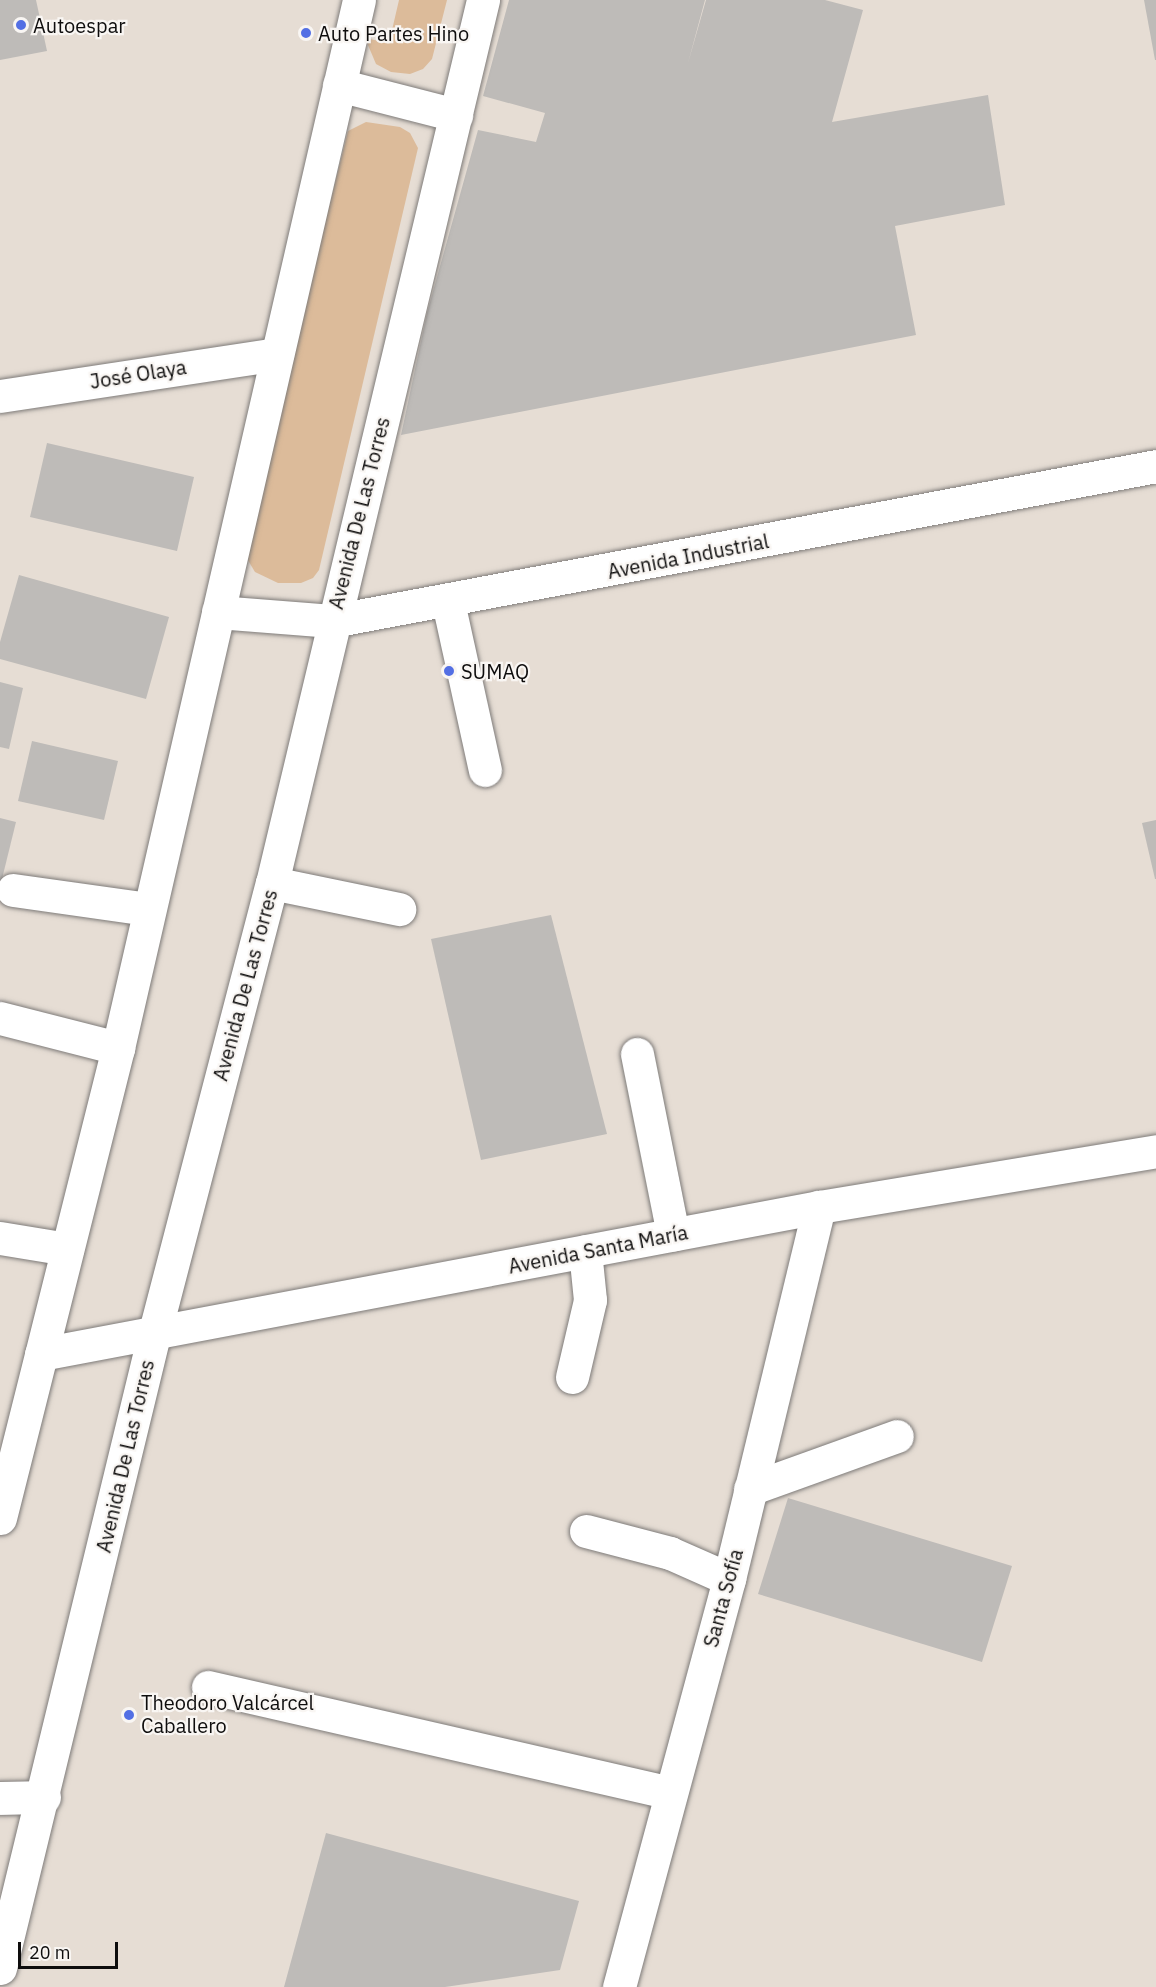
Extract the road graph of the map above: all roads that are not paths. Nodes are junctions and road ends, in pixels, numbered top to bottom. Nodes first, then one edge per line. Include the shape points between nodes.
1 (359, 0) edge
2 (483, 0) edge
3 (339, 85) junction
4 (456, 115) junction
5 (277, 354) junction
6 (0, 396) edge
7 (1156, 466) edge
8 (448, 602) junction
9 (218, 612) junction
10 (332, 621) junction
11 (485, 770) dead end
12 (272, 883) junction
13 (13, 890) dead end
14 (149, 909) junction
15 (399, 909) dead end
16 (0, 1018) edge
17 (118, 1048) junction
18 (637, 1054) dead end
19 (1156, 1151) edge
20 (819, 1207) junction
21 (674, 1234) junction
22 (0, 1238) edge
23 (67, 1249) junction
24 (585, 1251) junction
25 (154, 1335) junction
26 (41, 1354) junction
27 (572, 1377) dead end
28 (897, 1436) dead end
29 (750, 1489) junction
30 (0, 1518) edge
31 (586, 1531) dead end
32 (729, 1579) junction
33 (207, 1687) dead end
34 (669, 1793) junction
35 (44, 1797) junction
36 (0, 1798) edge
37 (0, 1968) edge
38 (619, 1987) edge

1 - 3 main road
2 - 4 main road, Avenida De Las Torres
3 - 4 main road
3 - 5 main road
4 - 10 main road, Avenida De Las Torres
5 - 6 main road, José Olaya
5 - 9 main road
7 - 8 main road, Avenida Industrial
8 - 10 main road, Avenida Industrial
8 - 11 main road
9 - 10 main road, Avenida Industrial
9 - 14 main road
10 - 12 main road, Avenida De Las Torres
12 - 15 main road
12 - 25 main road, Avenida De Las Torres
13 - 14 main road
14 - 17 main road
16 - 17 main road
17 - 23 main road
18 - 21 main road
19 - 20 main road, Avenida Santa María
20 - 21 main road, Avenida Santa María
20 - 29 main road, Santa Sofía
21 - 24 main road, Avenida Santa María
22 - 23 main road
23 - 26 main road
24 - 25 main road, Avenida Santa María
24 - 27 main road via 590,1300
25 - 26 main road, Avenida Santa María
25 - 35 main road, Avenida De Las Torres
26 - 30 main road
28 - 29 main road
29 - 32 main road, Santa Sofía
31 - 32 main road via 670,1553
32 - 34 main road, Santa Sofía
33 - 34 main road
34 - 38 main road, Santa Sofía
35 - 36 main road
35 - 37 main road, Avenida De Las Torres

